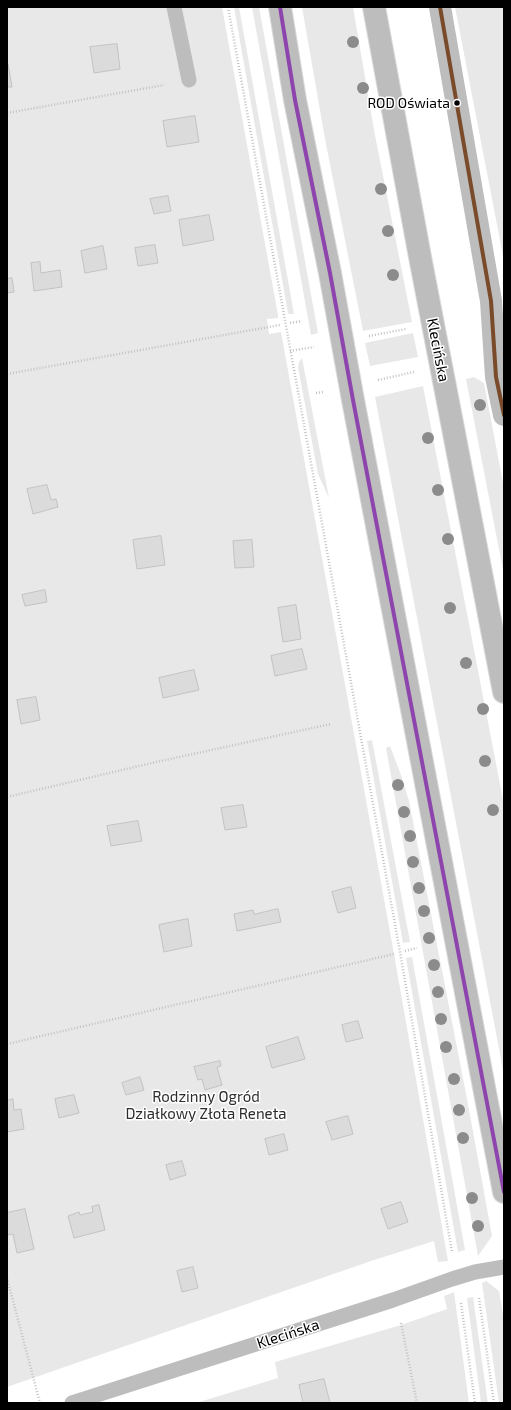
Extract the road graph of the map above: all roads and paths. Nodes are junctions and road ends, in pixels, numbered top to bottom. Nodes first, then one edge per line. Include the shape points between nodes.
1 (174, 7) edge
2 (228, 7) edge
3 (280, 7) edge
4 (374, 7) edge
5 (440, 7) edge
6 (189, 80) joint
7 (7, 113) edge
8 (302, 321) dead end
9 (290, 323) dead end
10 (280, 325) dead end
11 (319, 346) dead end
12 (290, 351) junction
13 (418, 372) dead end
14 (7, 374) edge
15 (374, 381) dead end
16 (504, 415) edge
17 (504, 692) edge
18 (331, 724) dead end
19 (7, 797) edge
20 (417, 948) dead end
21 (404, 952) dead end
22 (394, 954) dead end
23 (7, 1044) edge
24 (504, 1192) edge
25 (504, 1267) edge
26 (457, 1277) junction
27 (7, 1278) edge
28 (478, 1290) dead end
29 (393, 1300) junction
30 (40, 1403) edge
31 (72, 1403) edge
32 (417, 1403) edge
33 (475, 1403) edge
34 (494, 1403) edge

1 - 6 lane
2 - 12 path
3 - 24 main road via 295,100
4 - 17 main road, Klecińska
5 - 16 main road via 491,301 496,377
6 - 7 path
8 - 9 path
10 - 14 path
11 - 12 path
12 - 26 path
13 - 15 path
18 - 19 path
20 - 21 path
22 - 23 path
25 - 26 lane, Klecińska
26 - 29 lane, Klecińska
26 - 33 path
27 - 30 path
28 - 34 path
29 - 31 lane, Klecińska
29 - 32 path via 401,1325

